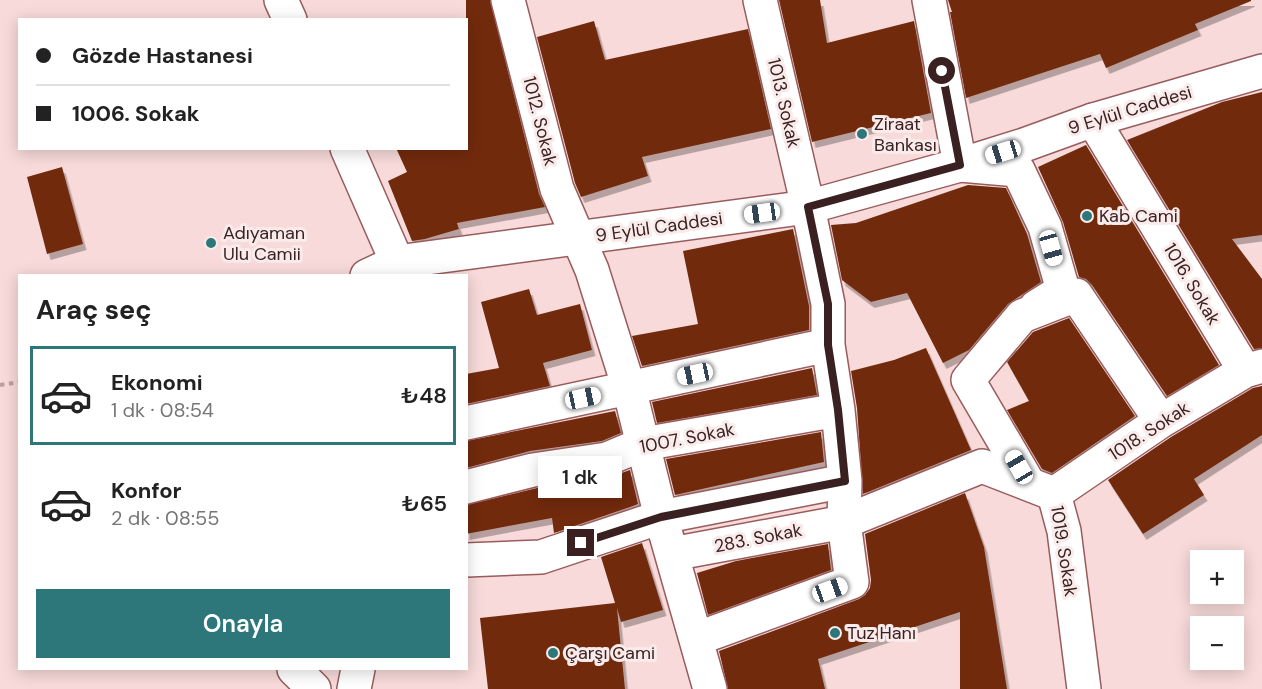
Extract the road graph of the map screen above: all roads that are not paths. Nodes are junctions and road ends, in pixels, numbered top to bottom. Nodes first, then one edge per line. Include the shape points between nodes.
1 (282, 0) edge
2 (508, 0) edge
3 (760, 0) edge
4 (929, 0) edge
5 (289, 18) edge
6 (1262, 70) edge
7 (1093, 120) junction
8 (348, 150) edge
9 (960, 165) junction
10 (808, 207) junction
11 (580, 238) junction
12 (397, 269) edge
13 (376, 274) edge
14 (1022, 316) junction
15 (828, 345) junction
16 (1254, 369) edge
17 (629, 388) junction
18 (838, 410) junction
19 (1161, 421) junction
20 (468, 423) edge
21 (643, 444) junction
22 (845, 481) junction
23 (468, 486) edge
24 (1042, 489) junction
25 (661, 517) junction
26 (844, 522) junction
27 (672, 554) junction
28 (468, 560) edge
29 (696, 639) junction
30 (295, 670) edge
31 (358, 670) edge
32 (314, 689) edge
33 (354, 689) edge
34 (710, 689) edge
35 (1084, 689) edge

1 - 5 street
2 - 11 street, 1012. Sokak via 557,189
3 - 10 street, 1013. Sokak
4 - 9 street
6 - 7 street, 9 Eylül Caddesi
7 - 9 street, 9 Eylül Caddesi
7 - 16 street, 1016. Sokak
8 - 12 street
9 - 10 street, 9 Eylül Caddesi
9 - 14 street via 1018,170 1045,227 1063,290
10 - 11 street, 9 Eylül Caddesi
10 - 15 street, 1013. Sokak via 828,304
11 - 12 street, 9 Eylül Caddesi
11 - 17 street, 1012. Sokak
12 - 13 street, 9 Eylül Caddesi
14 - 19 street via 1076,295
14 - 24 street, 1019. Sokak via 968,380
15 - 17 street
15 - 18 street, 1013. Sokak
16 - 19 street, 1018. Sokak
17 - 20 street
17 - 21 street, 1012. Sokak
18 - 21 street, 1007. Sokak
18 - 22 street, 1013. Sokak
19 - 24 street, 1018. Sokak
21 - 23 street, 1007. Sokak via 607,459 533,470
21 - 25 street, 1012. Sokak
22 - 25 street
22 - 26 street, 1013. Sokak
24 - 26 street via 982,466
24 - 35 street, 1019. Sokak via 1064,531
25 - 27 street, 1012. Sokak
25 - 28 street via 541,557
26 - 27 street, 283. Sokak
26 - 29 street, 1013. Sokak via 852,582
27 - 29 street, 1012. Sokak
29 - 34 street, 1012. Sokak
30 - 32 street
31 - 33 street

